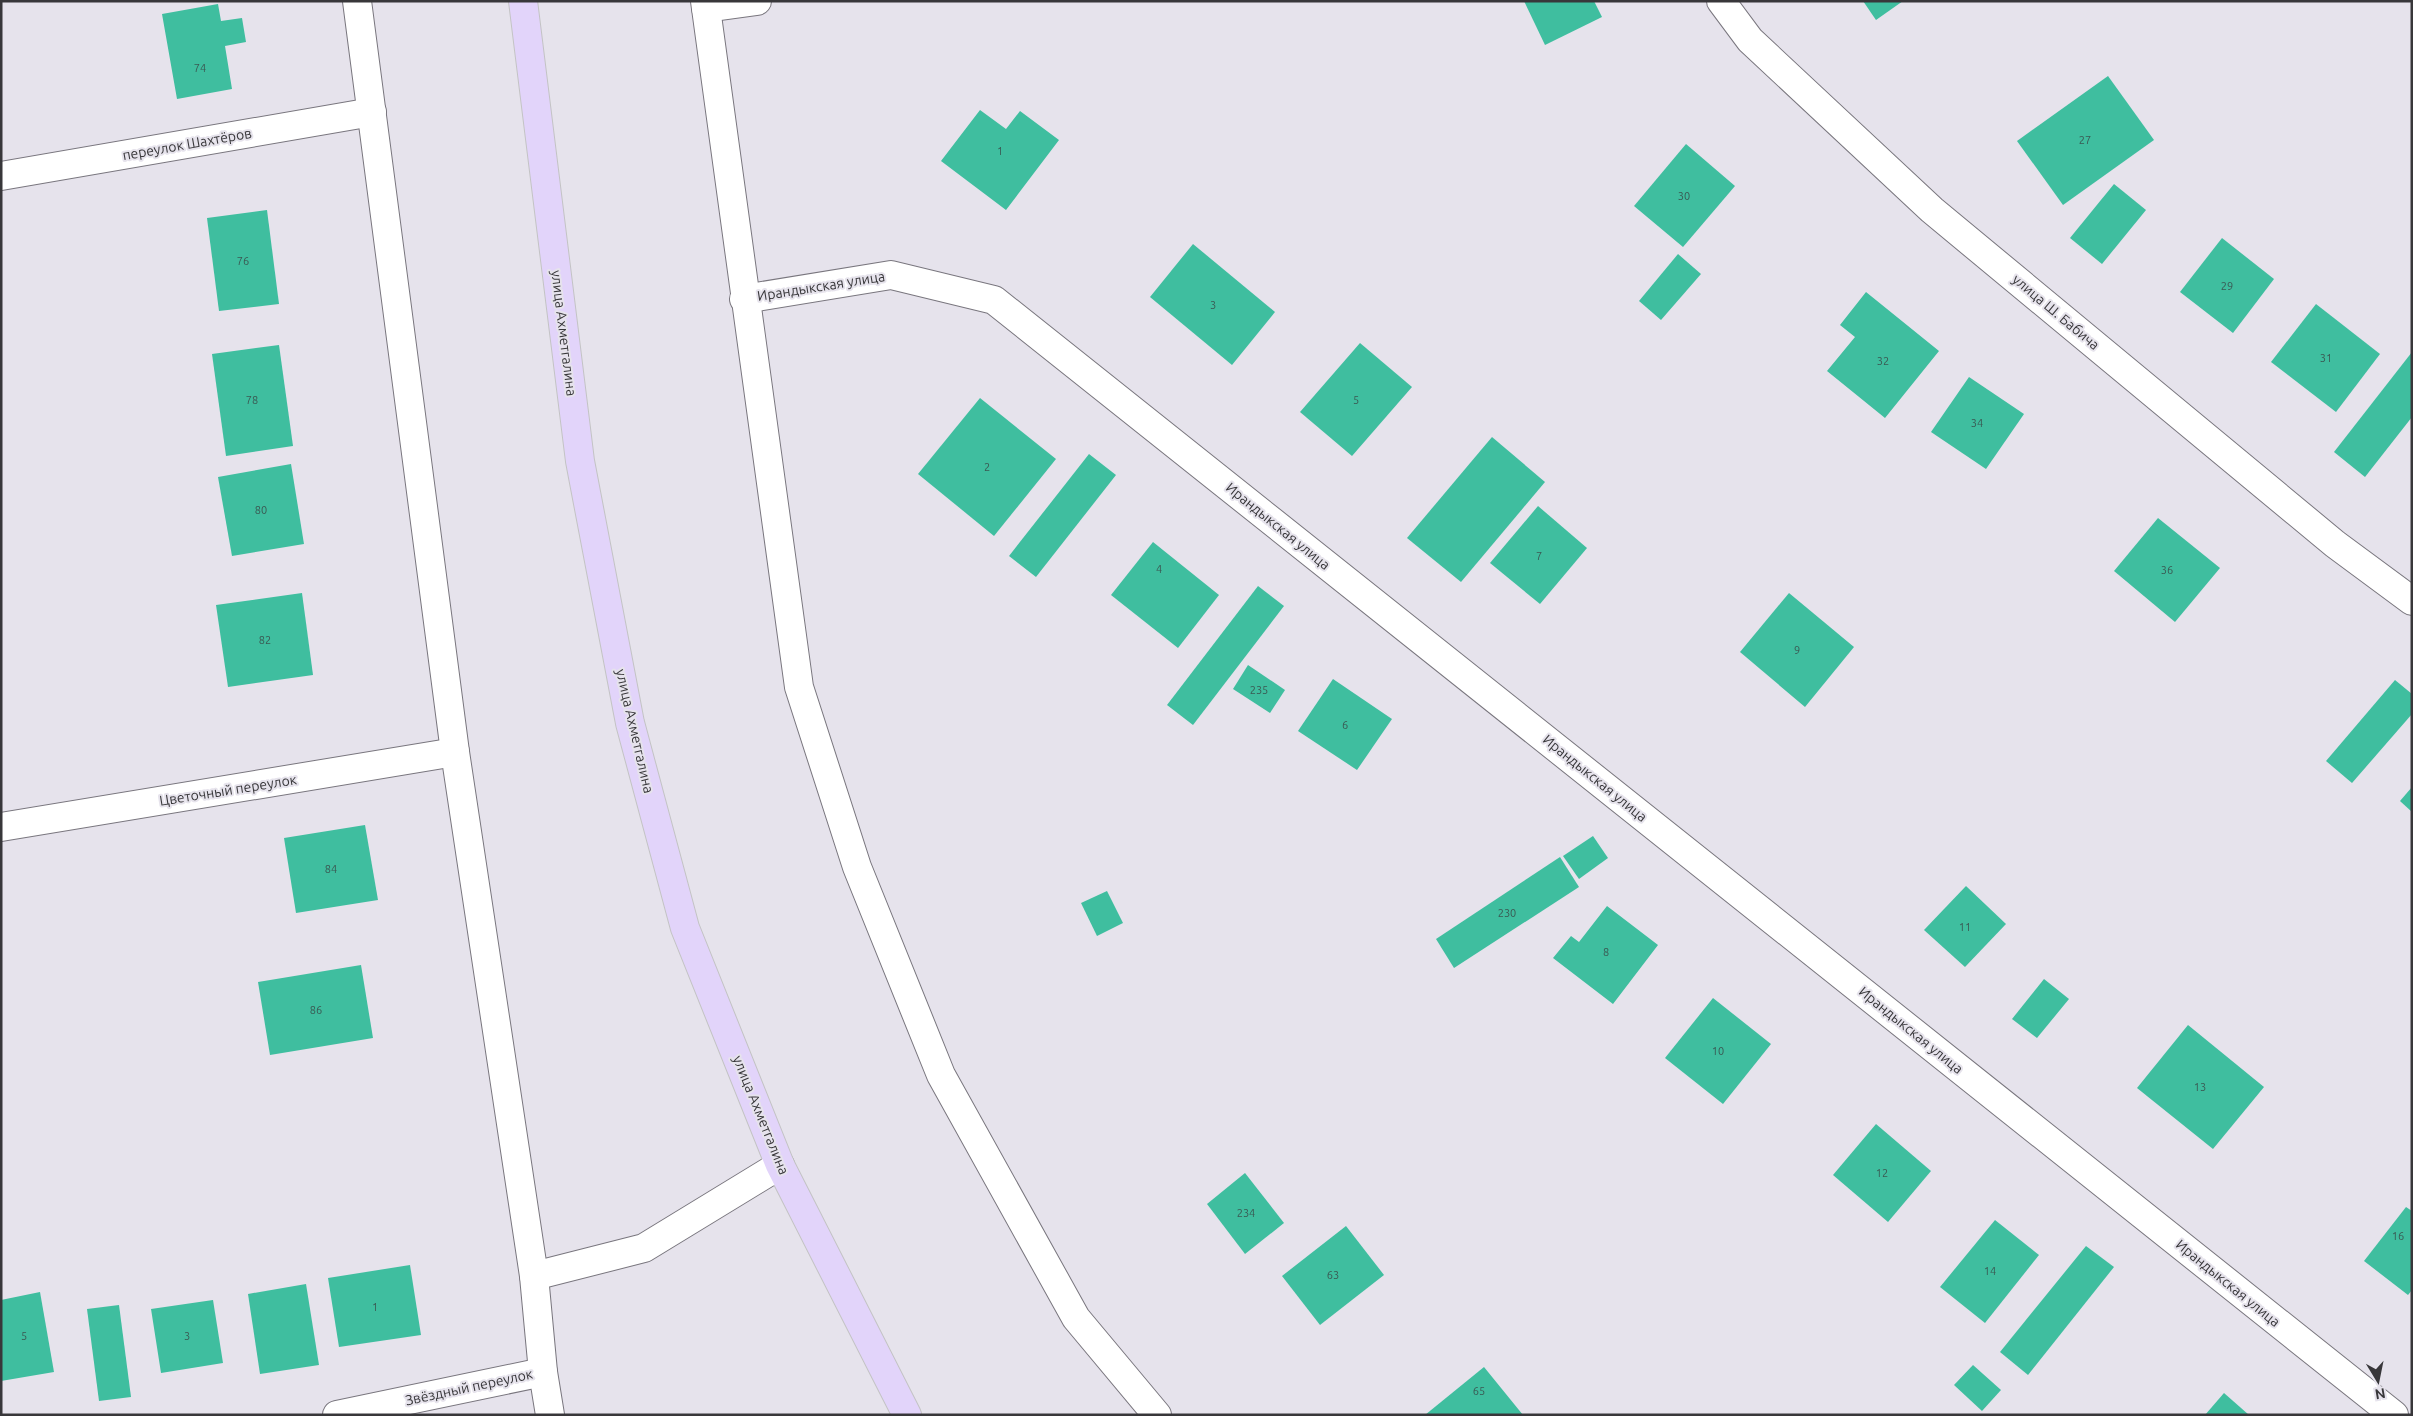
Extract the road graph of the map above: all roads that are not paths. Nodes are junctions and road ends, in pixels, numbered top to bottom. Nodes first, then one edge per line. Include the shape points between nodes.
1 (357, 1) edge
2 (523, 1) edge
3 (757, 1) edge
4 (1721, 1) edge
5 (706, 4) edge
6 (372, 112) junction
7 (1, 176) edge
8 (744, 299) junction
9 (2412, 602) edge
10 (455, 752) junction
11 (1, 828) edge
12 (780, 1165) junction
13 (534, 1276) junction
14 (543, 1372) junction
15 (337, 1415) edge
16 (550, 1415) edge
17 (907, 1415) edge
18 (1157, 1415) edge
19 (2394, 1415) edge

1 - 6 street
2 - 12 main road, улица Ахметгалина via 580,461 630,723 685,928
3 - 5 street
4 - 9 street, улица Ш. Бабича via 1750,40 1932,210 2335,544
5 - 8 street
6 - 7 street, переулок Шахтёров
6 - 10 street
8 - 18 street via 799,688 857,867 941,1075 1076,1318
8 - 19 street, Ирандыкская улица via 892,275 994,300
10 - 11 street, Цветочный переулок
10 - 13 street
12 - 13 street via 644,1248
12 - 17 main road, улица Ахметгалина
13 - 14 street
14 - 15 street, Звёздный переулок
14 - 16 street

